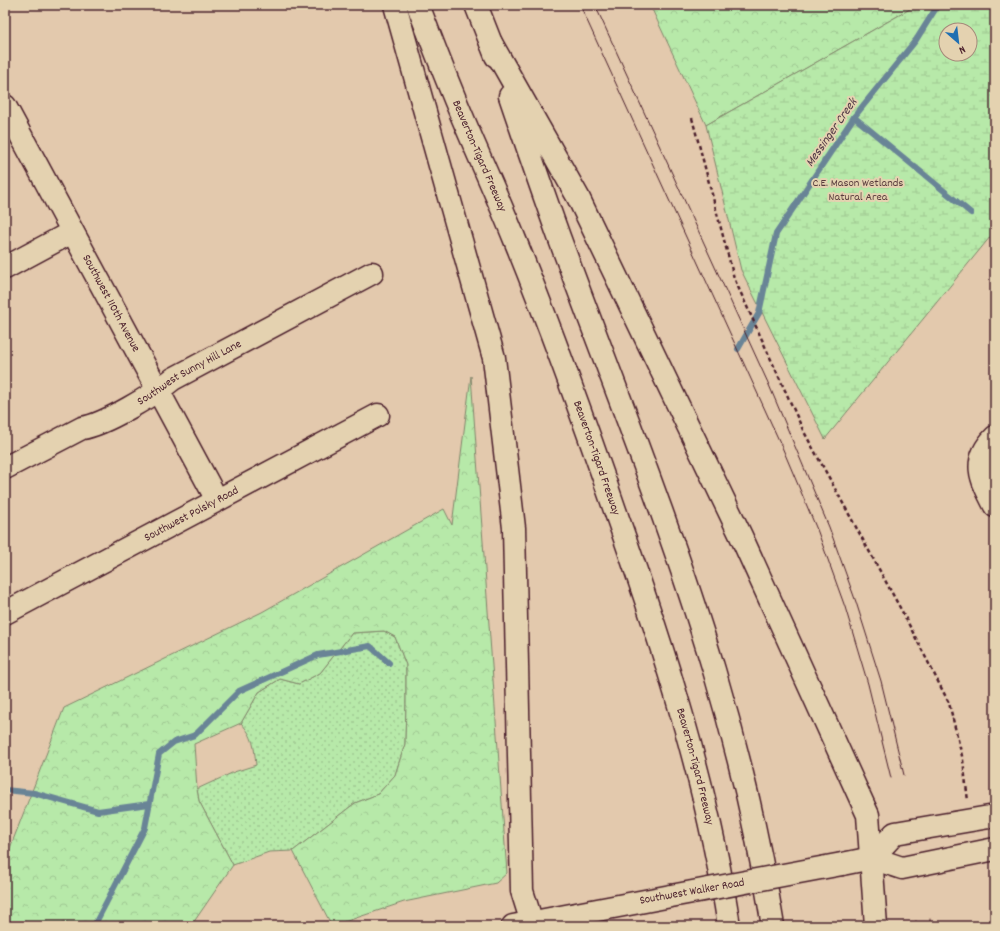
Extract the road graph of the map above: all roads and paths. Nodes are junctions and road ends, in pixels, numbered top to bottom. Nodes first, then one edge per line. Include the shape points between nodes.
1 (395, 5) edge
2 (418, 5) edge
3 (476, 5) edge
4 (491, 43) junction
5 (5, 106) edge
6 (692, 118) dead end
7 (72, 232) junction
8 (5, 268) edge
9 (372, 273) dead end
10 (158, 391) junction
11 (378, 415) dead end
12 (995, 436) edge
13 (5, 468) edge
14 (217, 500) junction
15 (995, 506) edge
16 (5, 613) edge
17 (995, 816) edge
18 (971, 820) junction
19 (995, 849) edge
20 (872, 858) junction
21 (526, 925) edge
22 (729, 926) edge
23 (773, 926) edge
24 (876, 926) edge

1 - 21 main road via 494,358 514,528 522,891
2 - 22 main road, Beaverton-Tigard Freeway via 451,90 515,239 592,443 641,584 668,665 703,793 723,881
3 - 4 main road
4 - 20 main road via 578,197 741,536 868,815
4 - 23 main road via 559,236 625,411 714,670 744,781 763,864
5 - 7 main road, Southwest 110th Avenue
6 - 18 path via 734,278 803,430 949,703 963,760
7 - 8 main road
7 - 10 main road, Southwest 110th Avenue
9 - 10 main road, Southwest Sunny Hill Lane via 173,379
10 - 13 main road, Southwest Sunny Hill Lane via 95,425 82,428
10 - 14 main road, Southwest 110th Avenue
11 - 14 main road, Southwest Polsky Road
12 - 15 main road via 987,445 980,466 984,484
14 - 16 main road, Southwest Polsky Road
17 - 18 main road
18 - 20 main road via 895,833
19 - 20 main road, Southwest Walker Road via 902,868
20 - 21 main road, Southwest Walker Road, bridge
20 - 24 main road

